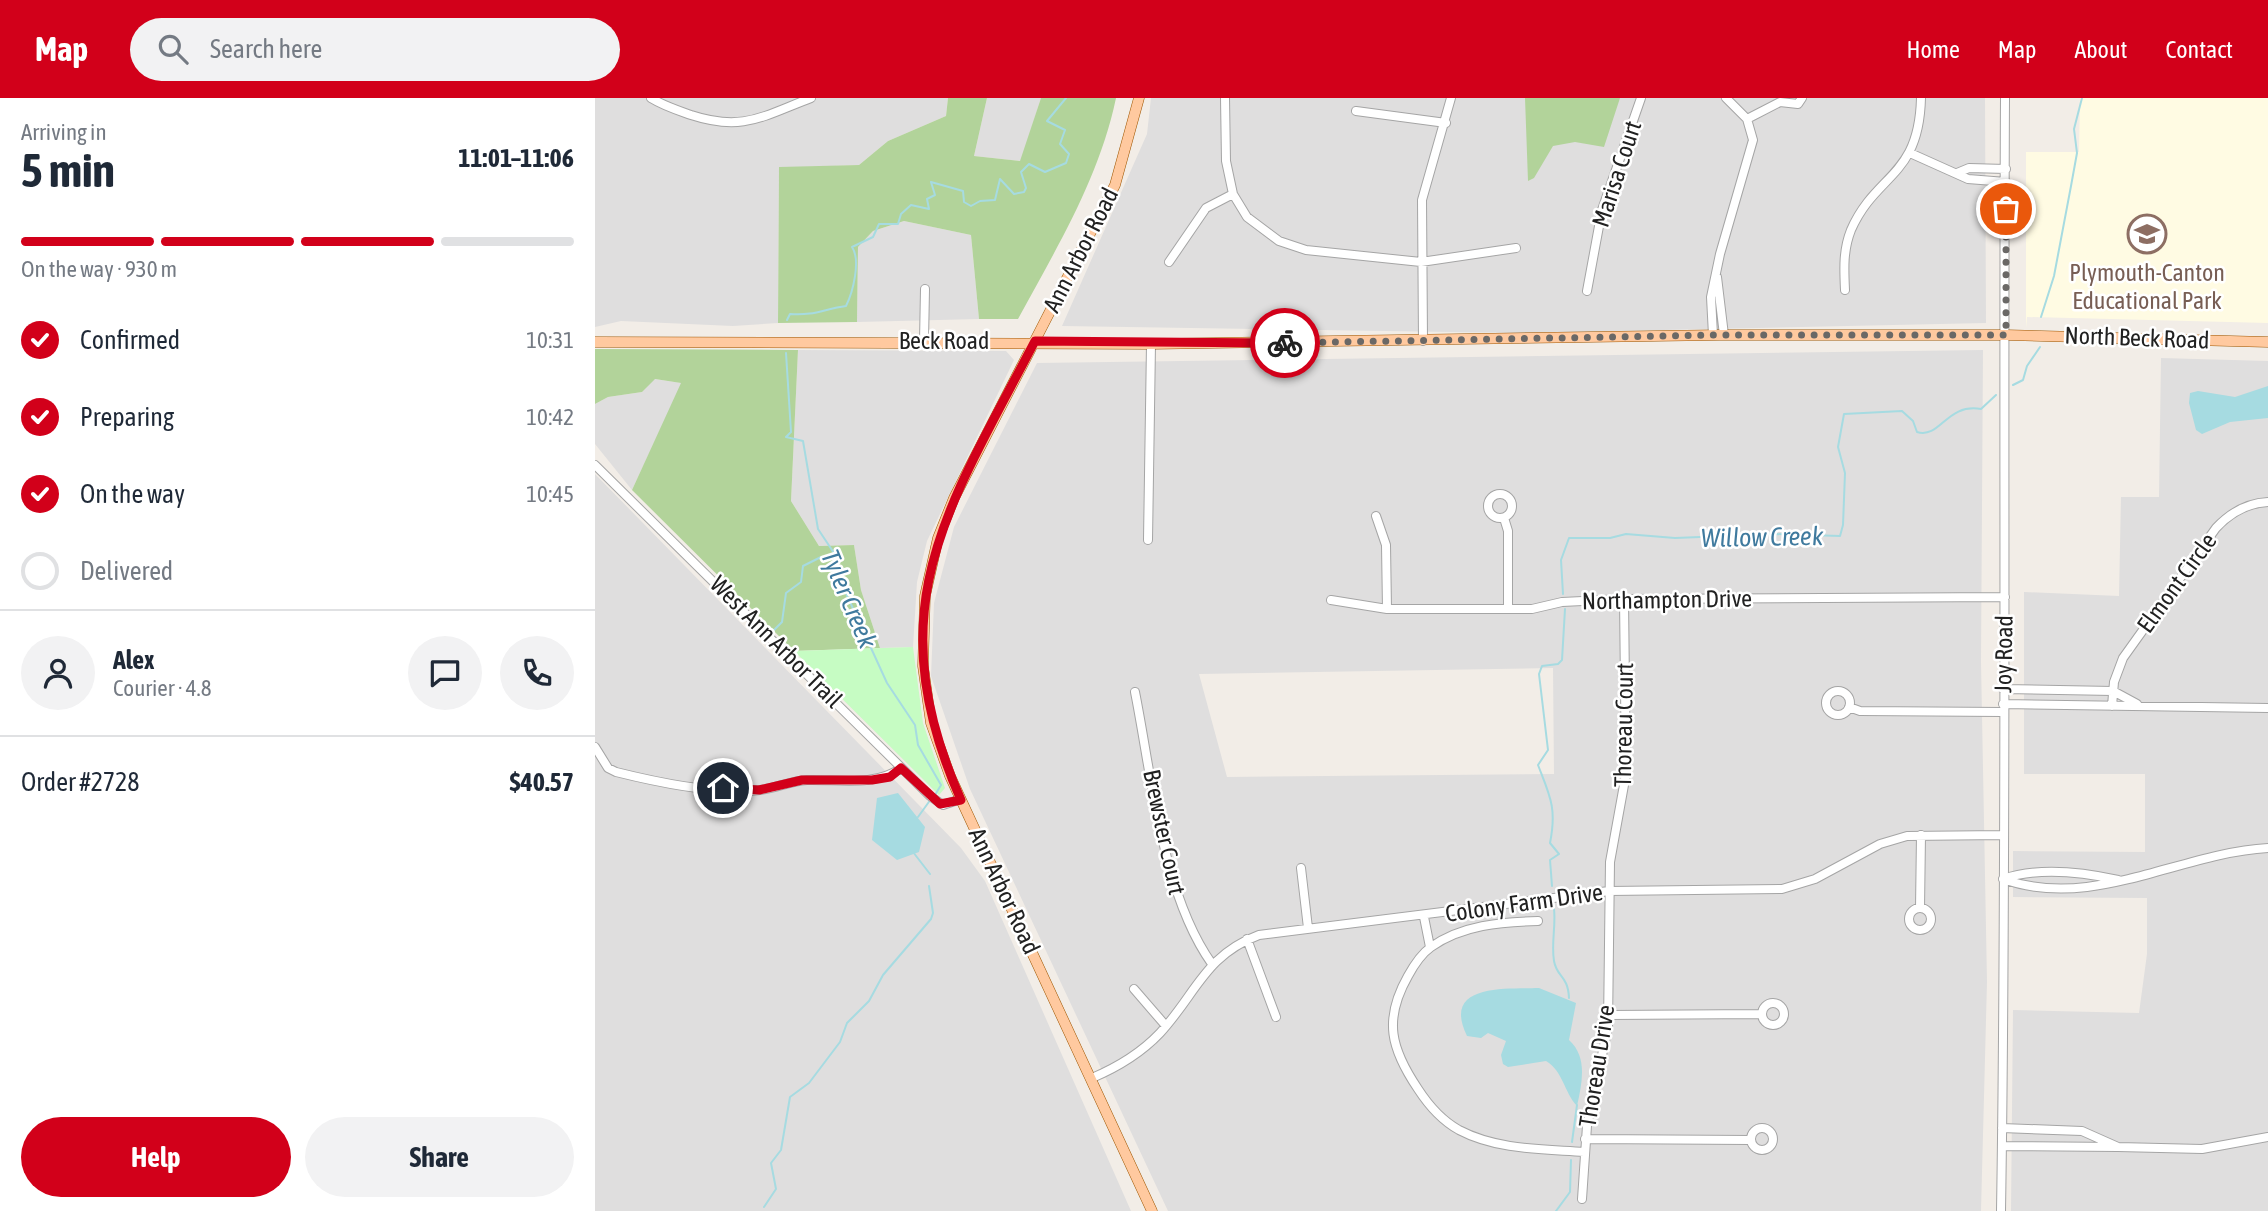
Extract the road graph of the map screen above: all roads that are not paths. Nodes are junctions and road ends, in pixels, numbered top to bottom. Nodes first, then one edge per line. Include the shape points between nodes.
1 (651, 98) edge
2 (811, 98) edge
3 (1139, 98) edge
4 (1226, 98) edge
5 (1451, 98) edge
6 (1641, 98) edge
7 (1726, 98) edge
8 (1802, 98) edge
9 (1921, 98) edge
10 (2005, 98) edge
11 (1781, 100) edge
12 (1356, 111) dead end
13 (1747, 119) junction
14 (1446, 123) junction
15 (1910, 153) junction
16 (2005, 169) junction
17 (1957, 173) junction
18 (2006, 182) junction
19 (1233, 194) junction
20 (1515, 248) dead end
21 (1169, 262) dead end
22 (1421, 262) junction
23 (925, 289) dead end
24 (1845, 290) dead end
25 (1587, 291) dead end
26 (1719, 335) junction
27 (2006, 335) junction
28 (924, 341) junction
29 (1035, 341) junction
30 (1423, 341) junction
31 (595, 342) edge
32 (2268, 342) edge
33 (1151, 344) junction
34 (595, 465) edge
35 (2268, 502) edge
36 (1375, 516) dead end
37 (1504, 518) dead end
38 (1148, 540) dead end
39 (2005, 597) junction
40 (1624, 599) junction
41 (1331, 600) dead end
42 (1387, 609) junction
43 (1508, 609) junction
44 (2003, 689) junction
45 (2050, 690) junction
46 (2082, 690) junction
47 (2113, 691) junction
48 (1135, 692) dead end
49 (2137, 704) junction
50 (2050, 705) junction
51 (2082, 705) junction
52 (2112, 706) junction
53 (1849, 708) dead end
54 (2003, 708) junction
55 (2268, 708) edge
56 (595, 747) edge
57 (901, 768) junction
58 (961, 800) junction
59 (1921, 835) junction
60 (2003, 835) junction
61 (2268, 848) edge
62 (1301, 868) dead end
63 (2003, 879) junction
64 (2121, 881) junction
65 (1609, 891) junction
66 (1920, 908) dead end
67 (1424, 917) junction
68 (1538, 921) dead end
69 (1308, 928) junction
70 (1247, 939) junction
71 (1430, 947) junction
72 (1212, 964) junction
73 (1134, 989) dead end
74 (1762, 1014) dead end
75 (1609, 1015) junction
76 (1276, 1017) dead end
77 (1166, 1026) junction
78 (1092, 1077) junction
79 (2002, 1128) junction
80 (2268, 1137) edge
81 (1585, 1139) junction
82 (1751, 1140) dead end
83 (2002, 1146) junction
84 (2118, 1147) junction
85 (1584, 1152) junction
86 (1582, 1199) dead end
87 (1152, 1211) edge
88 (2001, 1211) edge

1 - 2 street via 730,124 745,123
3 - 29 main road, Ann Arbor Road via 1115,185
4 - 19 street via 1226,161
5 - 14 street
6 - 25 street, Marisa Court via 1602,210
7 - 13 street
8 - 11 street via 1793,105
9 - 15 street via 1919,126
10 - 16 street, Joy Road
11 - 13 street
12 - 14 street
13 - 26 street via 1752,145 1717,274
14 - 22 street via 1424,191
15 - 17 street
15 - 24 street via 1850,232
16 - 17 street
16 - 18 street, Joy Road
17 - 18 street via 1968,180
18 - 27 street, Joy Road
19 - 21 street via 1206,208
19 - 22 street via 1255,226 1287,245
20 - 22 street
22 - 30 street
23 - 28 street
26 - 27 main road, Beck Road
26 - 30 main road, Beck Road
27 - 32 main road, North Beck Road
27 - 39 street, Joy Road
28 - 29 main road, Beck Road
28 - 31 main road, Beck Road
29 - 33 main road, Beck Road
29 - 58 main road, Ann Arbor Road via 945,519 925,596 922,651 928,708
30 - 33 main road, Beck Road
33 - 38 street
34 - 57 street, West Ann Arbor Trail
35 - 47 street, Elmont Circle via 2241,509 2216,528 2123,658
36 - 42 street via 1386,545
37 - 43 street
39 - 40 street, Northampton Drive
39 - 44 street, Joy Road
40 - 43 street, Northampton Drive
40 - 65 street, Thoreau Court via 1626,774 1611,848
41 - 42 street, Northampton Drive
42 - 43 street, Northampton Drive
44 - 45 street
44 - 54 street, Joy Road
45 - 46 street
45 - 50 street
46 - 47 street
46 - 51 street
47 - 49 street
47 - 52 street, Elmont Circle
48 - 72 street, Brewster Court via 1176,893 1191,931
49 - 52 street
49 - 55 street
50 - 51 street
50 - 54 street
51 - 52 street
53 - 54 street
54 - 60 street, Joy Road
56 - 57 street via 615,772 707,788 759,790 802,780 872,780 890,777
57 - 58 street, West Ann Arbor Trail via 943,804
58 - 78 main road, Ann Arbor Road
59 - 60 street, Colony Farm Drive
59 - 65 street, Colony Farm Drive via 1880,845 1782,889
59 - 66 street
60 - 63 street, Joy Road
61 - 64 street via 2242,850
62 - 69 street
63 - 64 street via 2021,873 2053,873
63 - 64 street via 2021,886 2094,887
63 - 79 street, Joy Road
65 - 67 street, Colony Farm Drive
65 - 75 street, Thoreau Drive
67 - 69 street, Colony Farm Drive
67 - 71 street
68 - 71 street via 1482,925
69 - 70 street, Colony Farm Drive
70 - 72 street, Colony Farm Drive
70 - 76 street
71 - 85 street via 1404,984 1393,1025 1399,1060 1427,1103 1448,1123 1474,1136 1517,1147
72 - 77 street, Colony Farm Drive
73 - 77 street
74 - 75 street
75 - 81 street, Thoreau Drive
77 - 78 street, Colony Farm Drive via 1135,1055
78 - 87 main road, Ann Arbor Road
79 - 83 street, Joy Road
79 - 84 street via 2082,1131
80 - 84 street via 2203,1149
81 - 82 street
81 - 85 street, Thoreau Drive
83 - 84 street
83 - 88 street, Joy Road
85 - 86 street, Thoreau Drive

